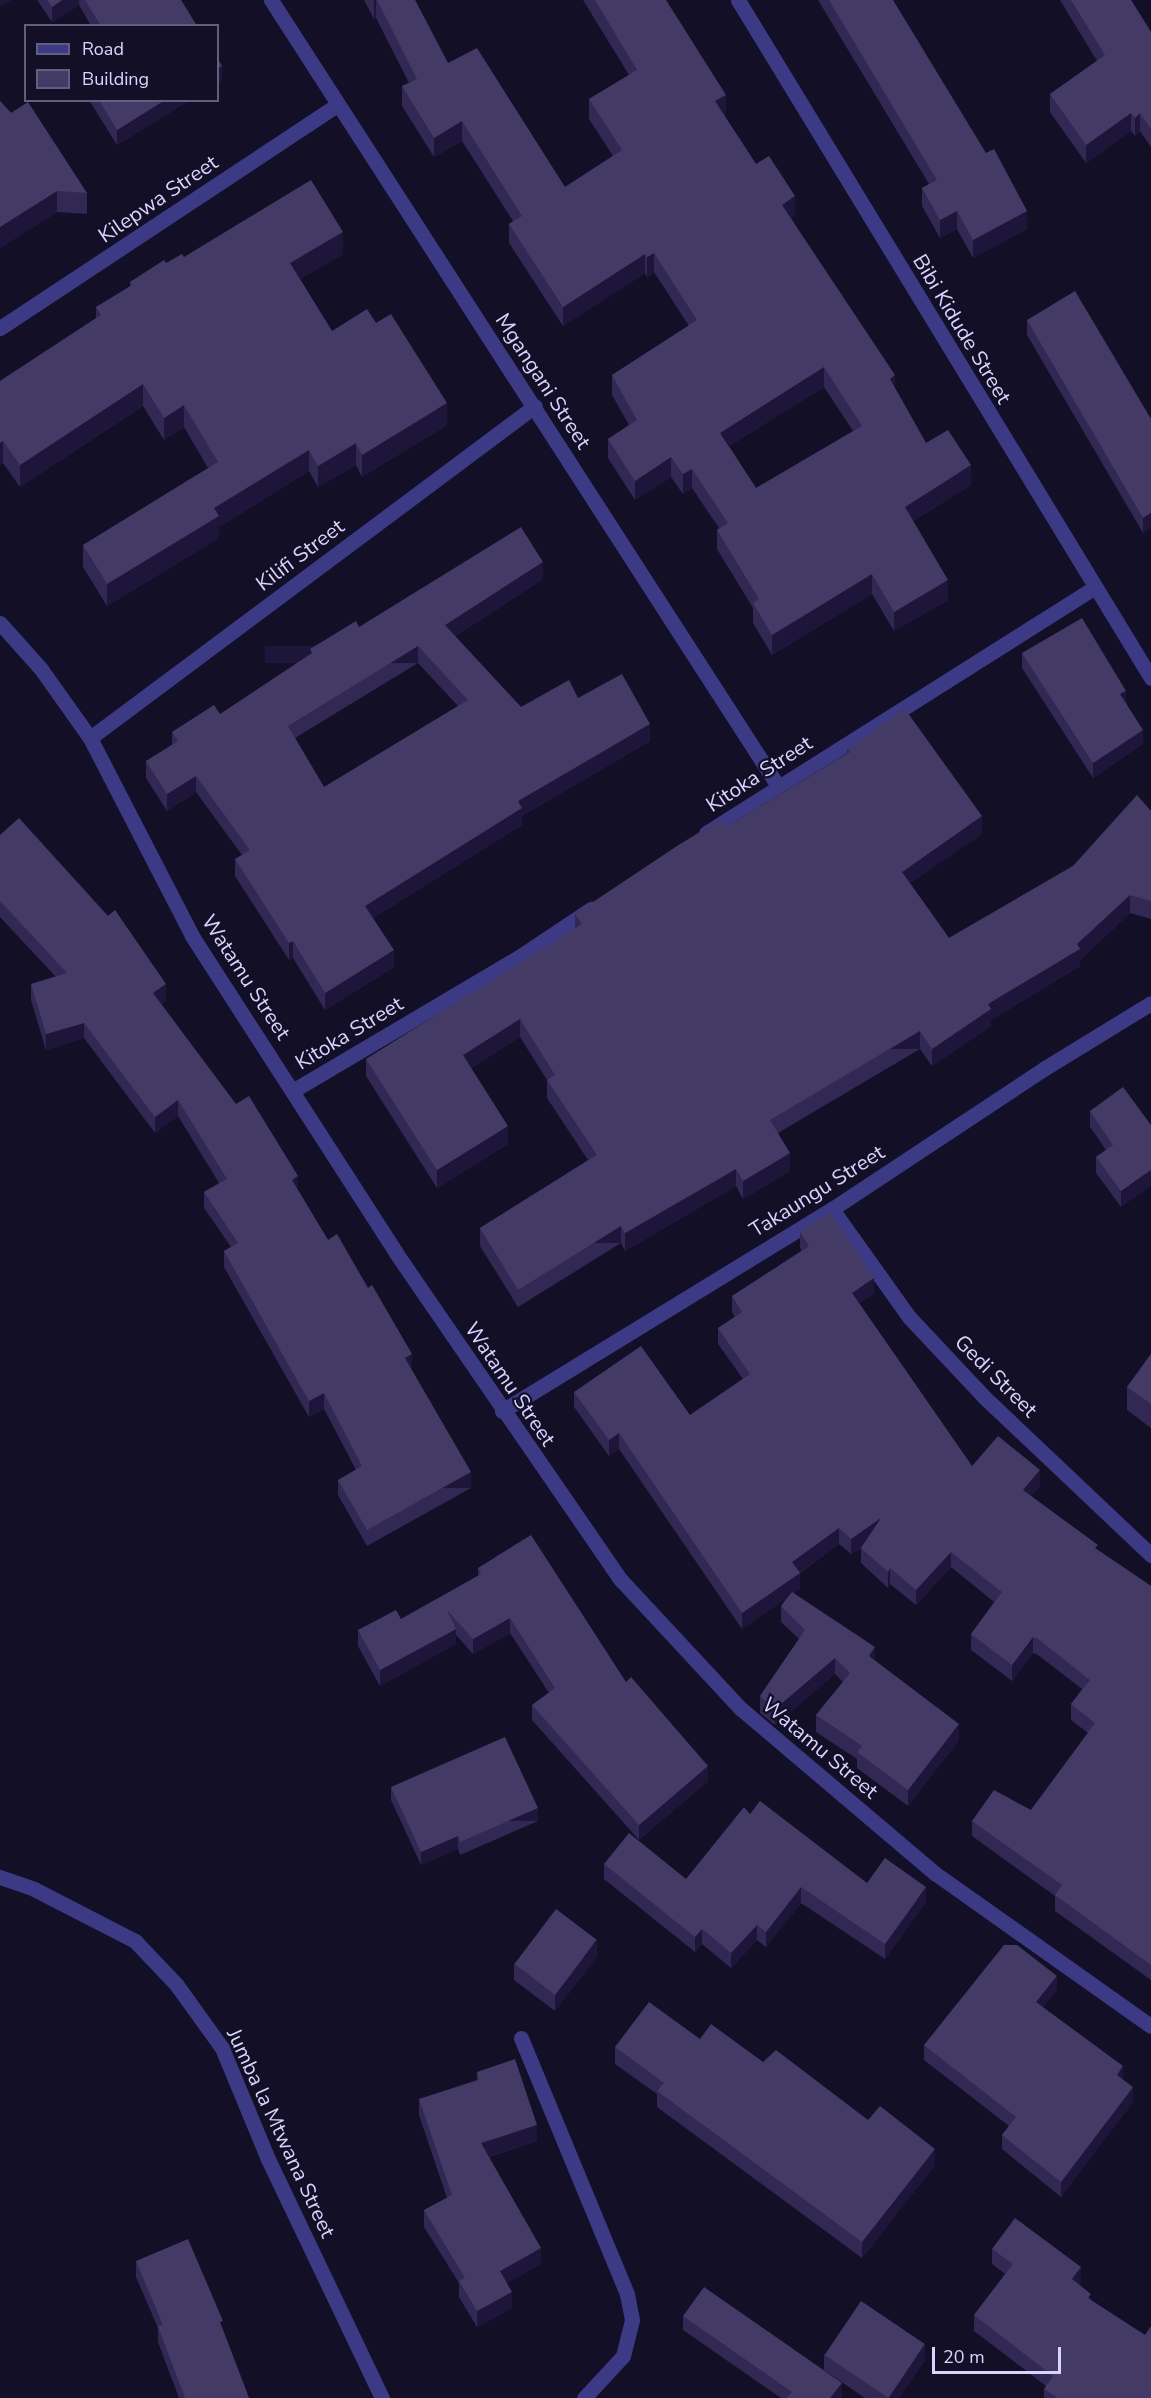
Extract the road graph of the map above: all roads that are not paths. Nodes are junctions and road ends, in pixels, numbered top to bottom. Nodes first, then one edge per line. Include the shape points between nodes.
1 (271, 0) edge
2 (738, 0) edge
3 (338, 104) junction
4 (0, 328) edge
5 (535, 406) junction
6 (1094, 588) junction
7 (0, 623) edge
8 (1151, 678) edge
9 (90, 738) junction
10 (778, 786) junction
11 (688, 844) edge
12 (602, 902) edge
13 (1151, 1003) edge
14 (294, 1090) junction
15 (832, 1209) junction
16 (502, 1411) junction
17 (1151, 1555) edge
18 (0, 1877) edge
19 (1151, 2026) edge
20 (520, 2038) dead end
21 (382, 2398) edge
22 (584, 2398) edge

1 - 3 street, Mgangani Street
2 - 6 street, Bibi Kidude Street
3 - 4 street, Kilepwa Street
3 - 5 street, Mgangani Street
5 - 9 street, Kilifi Street
5 - 10 street, Mgangani Street
6 - 8 street, Bibi Kidude Street
6 - 10 street, Kitoka Street
7 - 9 street, Watamu Street via 41,669
9 - 14 street, Watamu Street via 192,936
10 - 11 street, Kitoka Street
12 - 14 street, Kitoka Street via 519,957
13 - 15 street, Takaungu Street
14 - 16 street, Watamu Street via 396,1253
15 - 16 street, Takaungu Street
15 - 17 street, Gedi Street via 909,1317 984,1397
16 - 19 street, Watamu Street via 621,1580 740,1708 936,1874
18 - 21 street, Jumba la Mtwana Street via 34,1888 135,1941 176,1984 222,2048 268,2160
20 - 22 street via 623,2284 632,2320 623,2356

